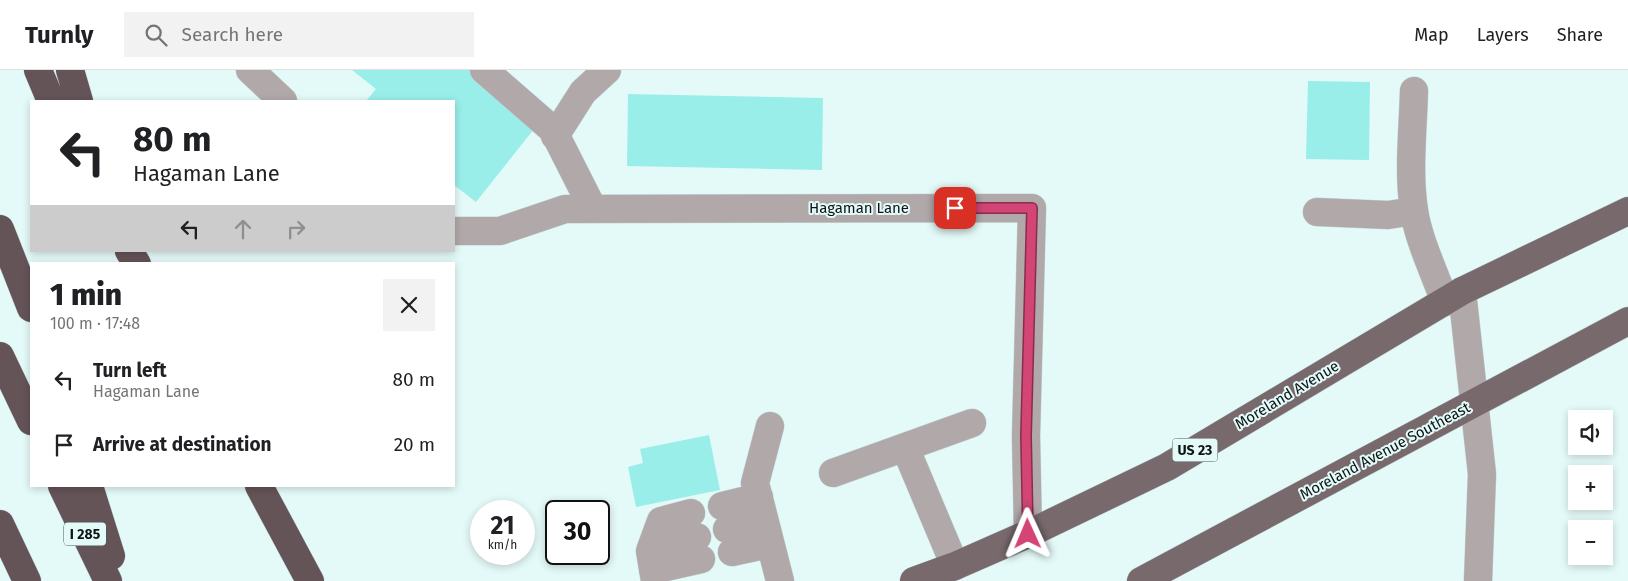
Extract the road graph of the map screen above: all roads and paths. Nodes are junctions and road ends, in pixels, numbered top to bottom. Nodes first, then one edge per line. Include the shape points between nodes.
1 (38, 70) edge
2 (70, 70) edge
3 (250, 70) edge
4 (484, 70) edge
5 (607, 70) edge
6 (1414, 91) dead end
7 (52, 100) edge
8 (79, 100) edge
9 (281, 100) edge
10 (555, 136) junction
11 (593, 209) junction
12 (1628, 211) edge
13 (1317, 212) dead end
14 (1414, 212) junction
15 (0, 229) edge
16 (455, 231) edge
17 (1454, 296) junction
18 (30, 305) edge
19 (1628, 321) edge
20 (0, 356) edge
21 (1474, 404) junction
22 (30, 419) edge
23 (972, 423) dead end
24 (770, 426) dead end
25 (905, 447) junction
26 (833, 473) dead end
27 (62, 487) edge
28 (89, 487) edge
29 (260, 487) edge
30 (764, 520) junction
31 (0, 524) edge
32 (1028, 534) junction
33 (0, 536) edge
34 (653, 566) edge
35 (955, 566) junction
36 (26, 581) edge
37 (108, 581) edge
38 (119, 581) edge
39 (310, 581) edge
40 (780, 581) edge
41 (914, 581) edge
42 (1141, 581) edge
43 (1478, 581) edge

1 - 7 highway
2 - 8 highway
3 - 9 street
4 - 10 street via 539,116
5 - 10 street via 583,92
6 - 14 street
10 - 11 street
11 - 16 street, Hagaman Lane via 565,209 500,231
11 - 32 street, Hagaman Lane via 1032,208 1026,436
12 - 17 main road, Moreland Avenue / US 23
13 - 14 street via 1388,215
14 - 17 street via 1420,235
15 - 18 highway
17 - 21 street
17 - 32 main road, Moreland Avenue / US 23 via 1167,467
19 - 21 main road, Moreland Avenue Southeast
20 - 22 highway
21 - 42 main road, Moreland Avenue Southeast
21 - 43 street via 1482,474
23 - 25 street
24 - 30 street via 755,483
25 - 26 street
25 - 35 street
27 - 37 highway, I 285
28 - 38 highway
29 - 39 highway
30 - 30 street via 727,529
30 - 40 street
31 - 36 highway
32 - 35 main road, Moreland Avenue / US 23
33 - 36 highway
34 - 34 street via 696,536 661,521
35 - 41 main road, Moreland Avenue / US 23

